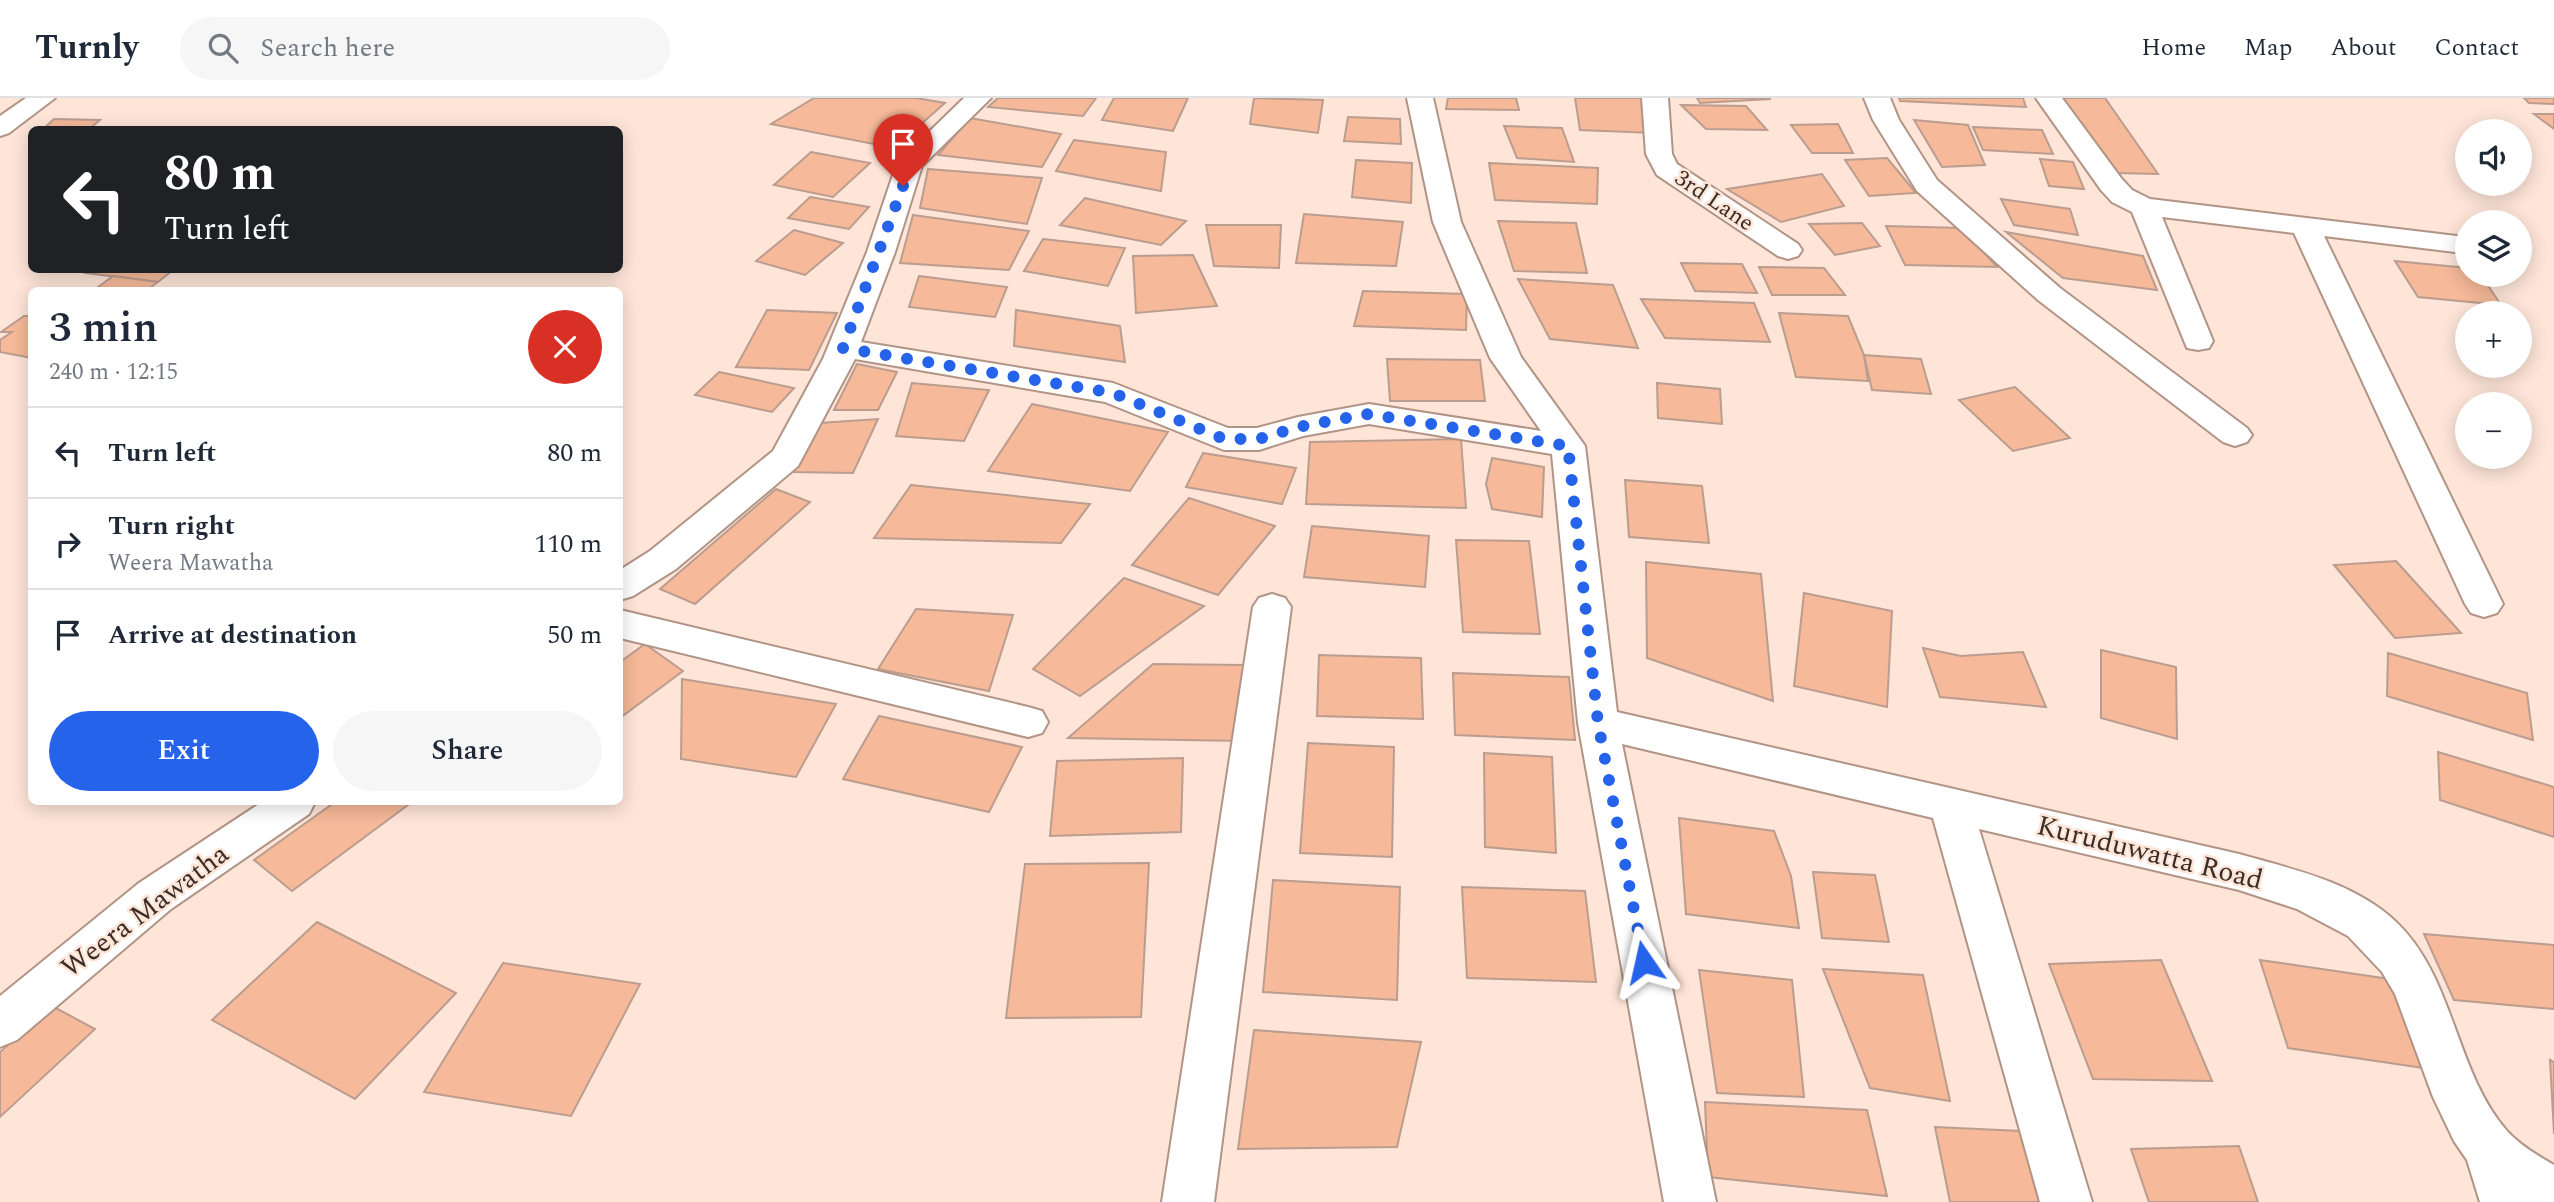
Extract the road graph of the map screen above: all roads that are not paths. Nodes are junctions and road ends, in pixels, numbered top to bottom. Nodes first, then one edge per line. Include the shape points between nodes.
1 (41, 98) edge
2 (978, 98) edge
3 (1420, 98) edge
4 (1655, 98) edge
5 (1877, 98) edge
6 (2049, 98) edge
7 (0, 128) edge
8 (2144, 206) junction
9 (2304, 225) junction
10 (2455, 243) dead end
11 (1788, 250) dead end
12 (2198, 341) dead end
13 (843, 348) junction
14 (2235, 435) dead end
15 (1568, 446) junction
16 (623, 585) edge
17 (2484, 604) dead end
18 (1272, 607) dead end
19 (623, 625) edge
20 (1028, 722) dead end
21 (1598, 723) junction
22 (289, 805) edge
23 (1951, 805) junction
24 (0, 1025) edge
25 (2489, 1148) junction
26 (2554, 1194) edge
27 (1188, 1202) edge
28 (1690, 1202) edge
29 (2066, 1202) edge
30 (2506, 1202) edge

1 - 7 street
2 - 13 street via 910,163
3 - 15 street via 1452,234 1506,358
4 - 11 street, 3rd Lane via 1659,154 1666,169
5 - 14 street via 1927,185 2049,294
6 - 8 street via 2111,184 2122,196
8 - 9 street
8 - 12 street
9 - 10 street
9 - 17 street
13 - 15 street via 1113,393 1224,439 1259,439 1368,414
13 - 16 street via 786,458 663,559
15 - 21 street
18 - 27 street
19 - 20 street
21 - 23 street, Kuruduwatta Road
21 - 28 street
22 - 24 street, Weera Mawatha via 155,895
23 - 25 street, Kuruduwatta Road via 2239,872 2315,894 2350,913 2379,936 2402,963 2468,1118
23 - 29 street
25 - 26 street, Kuruduwatta Road
25 - 30 street

